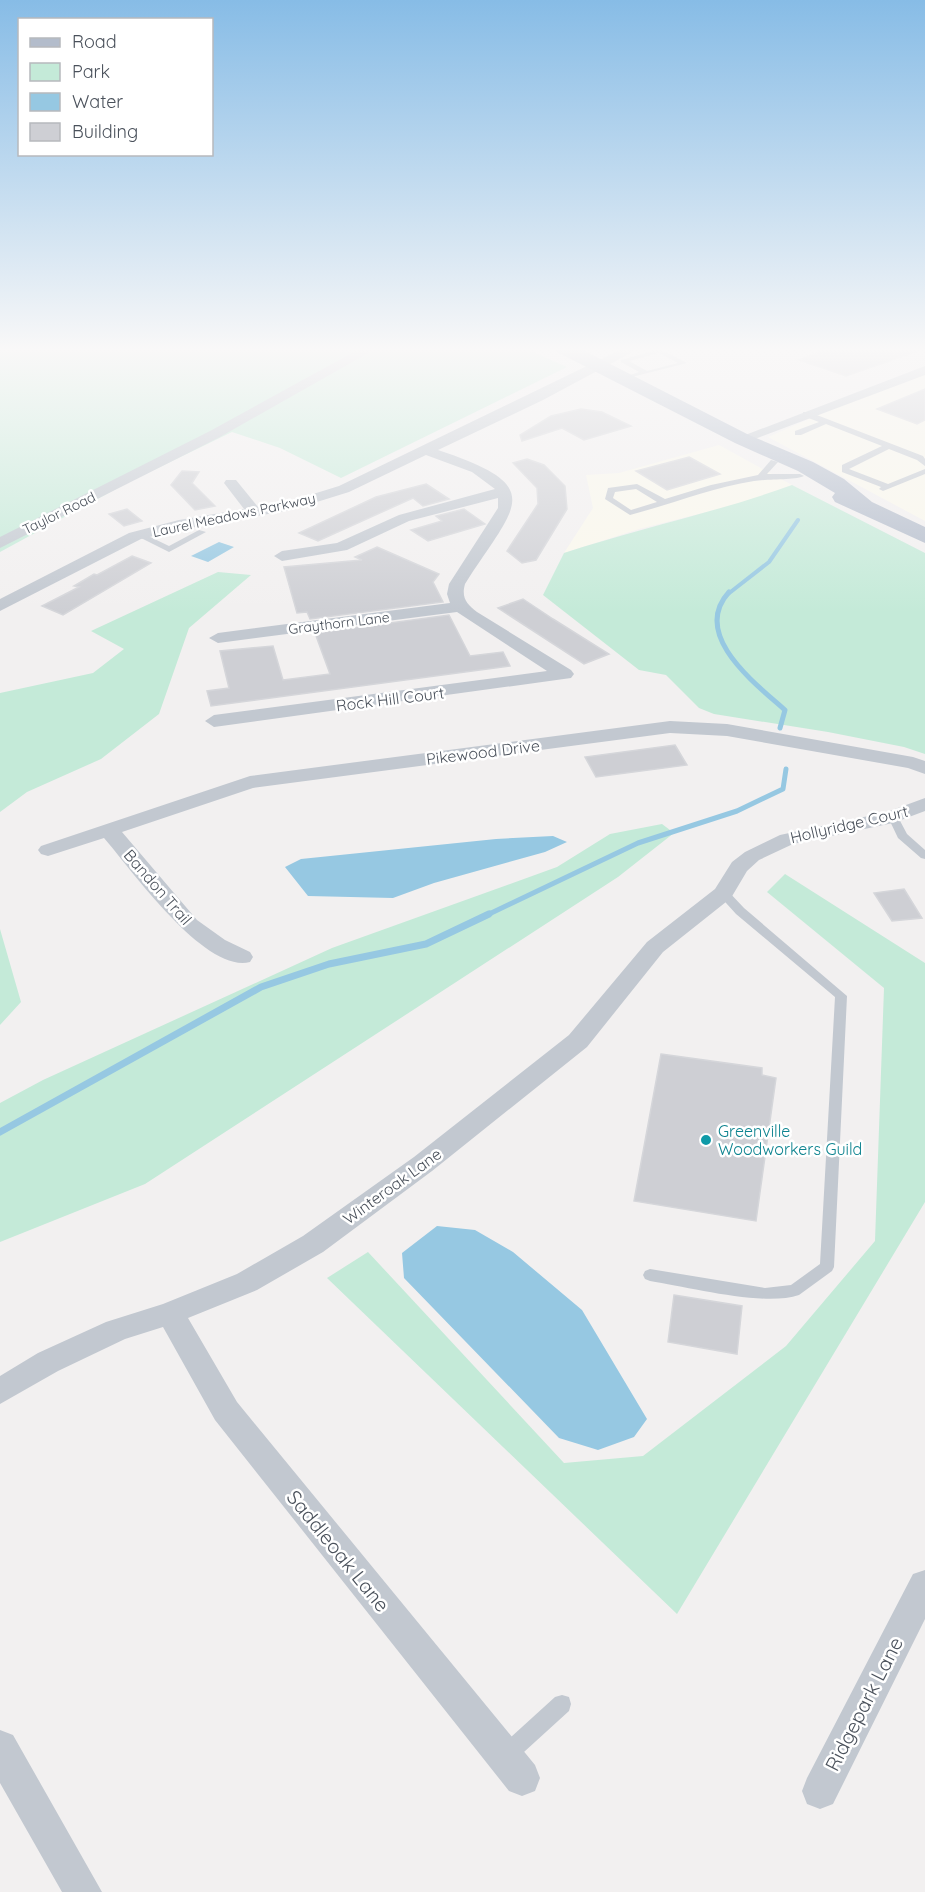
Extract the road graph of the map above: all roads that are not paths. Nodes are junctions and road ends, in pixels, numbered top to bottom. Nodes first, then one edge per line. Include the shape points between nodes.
1 (210, 436) edge
2 (456, 436) edge
3 (736, 436) edge
4 (751, 436) edge
5 (863, 436) edge
6 (742, 440) junction
7 (888, 446) junction
8 (425, 450) junction
9 (925, 464) edge
10 (767, 469) junction
11 (925, 471) edge
12 (231, 483) dead end
13 (505, 491) junction
14 (665, 503) junction
15 (862, 504) junction
16 (255, 513) junction
17 (202, 532) dead end
18 (139, 535) junction
19 (925, 536) edge
20 (0, 543) edge
21 (282, 556) dead end
22 (0, 606) edge
23 (460, 608) junction
24 (218, 638) dead end
25 (214, 721) dead end
26 (925, 768) edge
27 (925, 804) edge
28 (893, 817) junction
29 (108, 829) junction
30 (48, 850) dead end
31 (925, 856) edge
32 (723, 893) junction
33 (242, 957) dead end
34 (650, 1275) dead end
35 (170, 1312) junction
36 (0, 1392) edge
37 (925, 1585) edge
38 (562, 1704) dead end
39 (0, 1748) edge
40 (514, 1767) joint
41 (820, 1791) dead end
42 (83, 1892) edge

1 - 20 street, Taylor Road
2 - 8 street, Laurel Meadows Parkway
3 - 6 main road
4 - 6 street
5 - 7 lane
6 - 10 main road
6 - 15 main road via 849,491
7 - 9 lane via 920,458
7 - 11 lane via 845,470 885,488
8 - 13 street via 489,476
8 - 16 street, Laurel Meadows Parkway via 331,494
10 - 14 lane
10 - 15 main road via 800,476
12 - 16 street
13 - 21 street via 404,518 340,547
13 - 23 street via 506,508 455,590
14 - 14 lane via 637,486 611,490 609,499 630,513
15 - 19 main road
16 - 18 street, Laurel Meadows Parkway
17 - 18 lane via 169,549
18 - 22 street, Laurel Meadows Parkway
23 - 24 street, Graythorn Lane
23 - 25 street, Rock Hill Court via 565,674
26 - 29 street, Pikewood Drive via 727,730 670,727 250,782
27 - 28 street, Hollyridge Court
28 - 31 lane via 902,836
28 - 32 street, Hollyridge Court via 810,832 769,846 739,867
29 - 30 street, Pikewood Drive
29 - 33 street, Bandon Trail via 189,925
32 - 34 lane via 841,996 827,1267 794,1291 765,1294
32 - 35 street, Winteroak Lane via 656,947 578,1041 423,1164 313,1244 247,1282
35 - 36 street, Winteroak Lane via 116,1330 48,1362
35 - 40 street, Saddleoak Lane via 226,1412
37 - 41 street, Ridgepark Lane
38 - 40 lane
39 - 42 street

